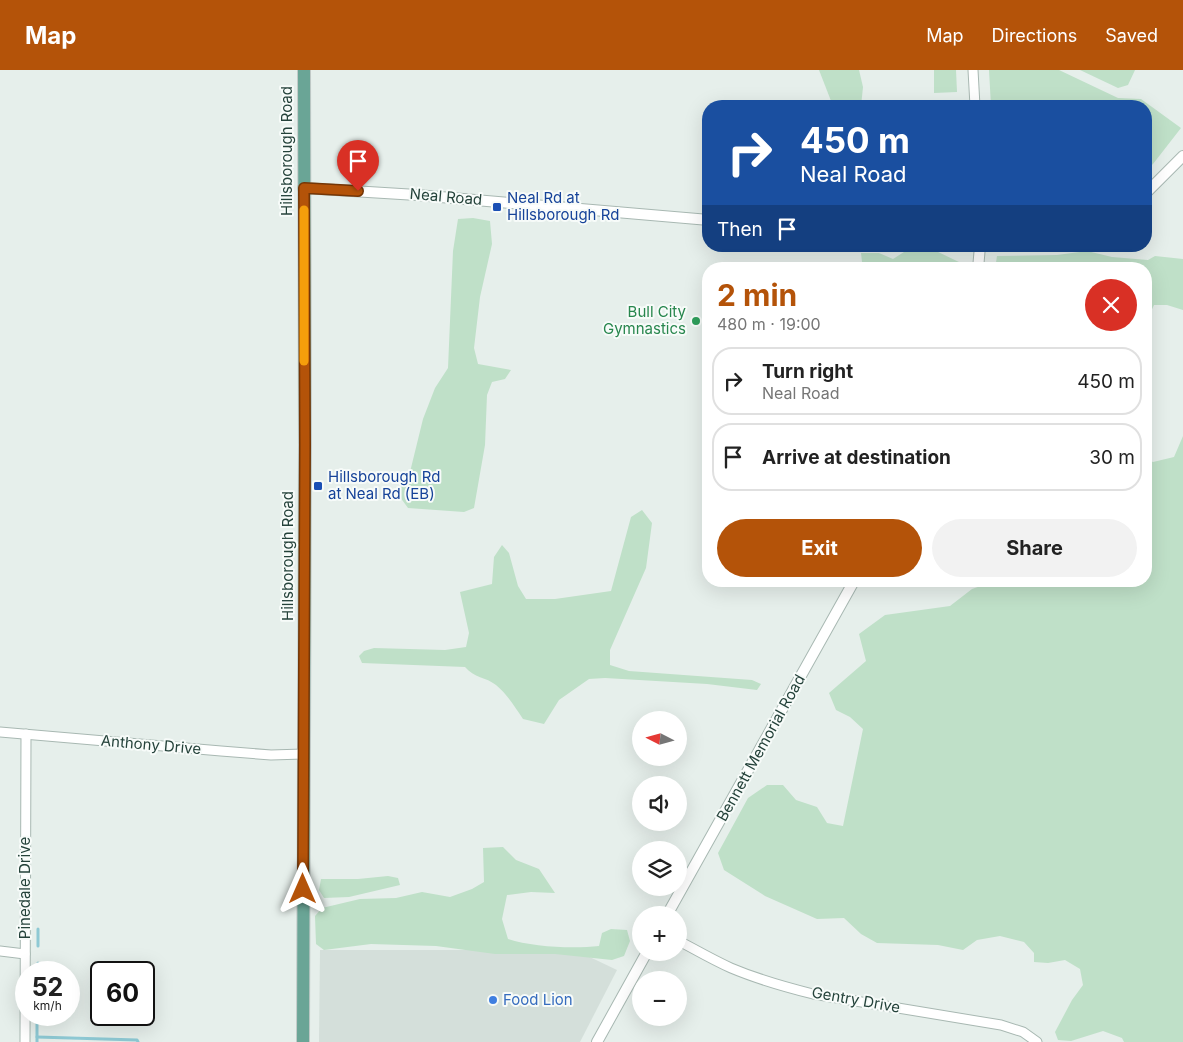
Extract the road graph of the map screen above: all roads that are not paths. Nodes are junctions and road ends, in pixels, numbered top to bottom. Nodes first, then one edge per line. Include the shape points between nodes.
1 (304, 70) edge
2 (973, 70) edge
3 (975, 100) edge
4 (1183, 156) edge
5 (1152, 187) edge
6 (304, 188) junction
7 (702, 219) edge
8 (851, 587) edge
9 (0, 732) edge
10 (26, 734) junction
11 (303, 754) junction
12 (672, 906) edge
13 (687, 945) edge
14 (0, 951) edge
15 (25, 954) junction
16 (641, 961) edge
17 (25, 1042) edge
18 (303, 1042) edge
19 (597, 1042) edge
20 (1037, 1042) edge

1 - 6 main road, Hillsborough Road
2 - 3 street
4 - 5 street
6 - 7 street, Neal Road
6 - 11 main road, Hillsborough Road
8 - 12 street, Bennett Memorial Road
9 - 10 street, Anthony Drive
10 - 11 street, Anthony Drive via 271,755
10 - 15 street, Pinedale Drive
11 - 18 main road, Hillsborough Road
13 - 20 street, Gentry Drive via 731,968 794,989 1001,1025 1023,1032
14 - 15 street
15 - 17 street, Pinedale Drive
16 - 19 street

